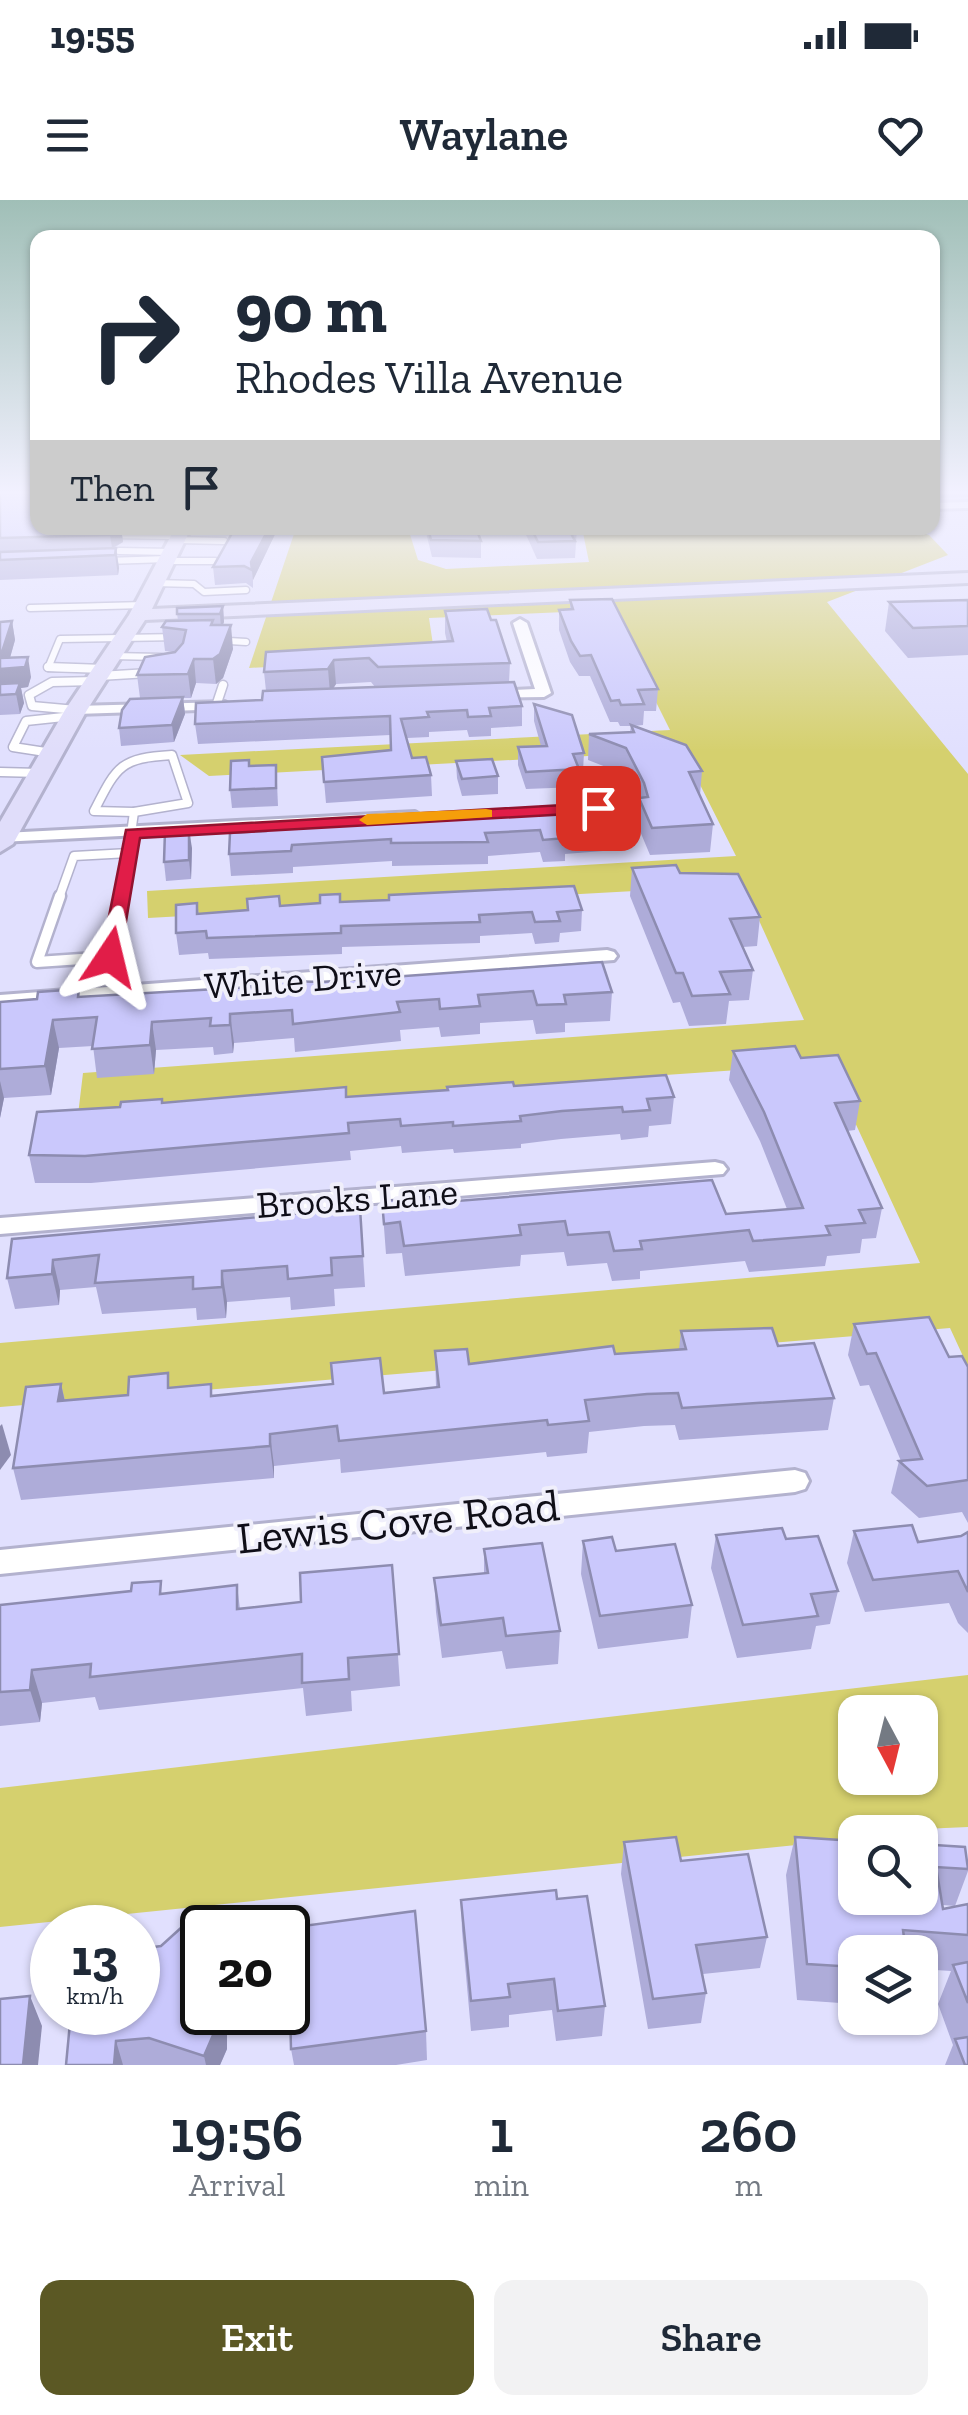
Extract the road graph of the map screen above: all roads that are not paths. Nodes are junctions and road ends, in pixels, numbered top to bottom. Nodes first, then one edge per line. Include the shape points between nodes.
1 (157, 578) edge
2 (743, 578) edge
3 (967, 578) edge
4 (155, 582) junction
5 (250, 600) junction
6 (30, 608) dead end
7 (142, 610) junction
8 (520, 624) dead end
9 (185, 636) edge
10 (212, 636) edge
11 (246, 642) dead end
12 (168, 657) edge
13 (107, 664) junction
14 (165, 672) edge
15 (223, 684) dead end
16 (29, 695) junction
17 (14, 696) edge
18 (470, 696) edge
19 (243, 705) edge
20 (216, 706) junction
21 (74, 713) junction
22 (46, 763) junction
23 (0, 772) edge
24 (134, 812) junction
25 (428, 816) edge
26 (132, 834) junction
27 (2, 841) edge
28 (129, 854) junction
29 (607, 956) dead end
30 (0, 1001) edge
31 (715, 1170) dead end
32 (0, 1226) edge
33 (796, 1481) dead end
34 (0, 1562) edge

1 - 4 main road
2 - 5 main road
3 - 5 main road
4 - 5 lane via 194,584
4 - 7 main road
5 - 7 main road
6 - 7 lane
7 - 13 main road
8 - 18 street via 544,693
9 - 13 lane
10 - 11 lane
12 - 13 lane
13 - 13 lane via 60,639 48,668
13 - 14 lane
13 - 16 lane
13 - 21 main road
15 - 20 lane
16 - 17 lane
16 - 21 lane via 32,706
19 - 20 street
20 - 21 street
21 - 22 main road
21 - 22 lane via 26,722 12,747
22 - 23 lane
22 - 27 main road
24 - 24 lane via 94,811 120,762 172,755 188,802
24 - 26 lane
25 - 26 street
26 - 27 street
26 - 28 lane
28 - 28 lane via 110,957 37,962 74,856
29 - 30 street, White Drive
31 - 32 street, Brooks Lane
33 - 34 street, Lewis Cove Road

